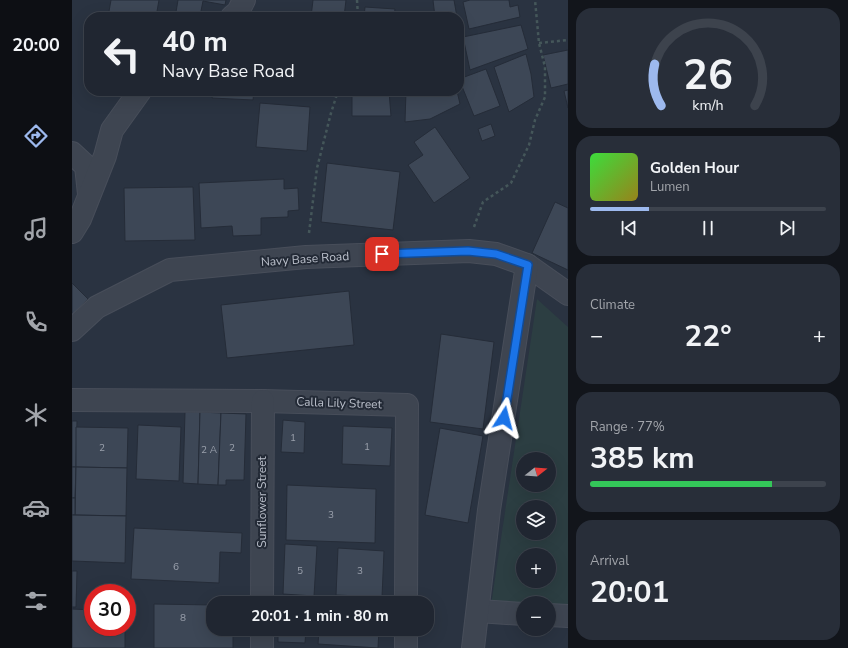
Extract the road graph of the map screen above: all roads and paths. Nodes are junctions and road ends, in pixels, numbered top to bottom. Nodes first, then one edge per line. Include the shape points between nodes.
1 (244, 0) edge
2 (357, 0) edge
3 (535, 0) edge
4 (238, 12) edge
5 (358, 12) edge
6 (568, 40) edge
7 (539, 43) junction
8 (136, 96) edge
9 (336, 96) edge
10 (72, 153) edge
11 (89, 194) junction
12 (72, 232) edge
13 (468, 251) junction
14 (306, 257) junction
15 (528, 265) junction
16 (568, 294) edge
17 (72, 330) edge
18 (72, 400) edge
19 (263, 401) junction
20 (262, 596) edge
21 (406, 596) edge
22 (478, 611) junction
23 (516, 614) edge
24 (556, 615) edge
25 (568, 616) edge
26 (262, 636) edge
27 (406, 636) edge
28 (262, 648) edge
29 (406, 648) edge
30 (473, 648) edge

1 - 4 street
2 - 5 path
3 - 7 path
6 - 7 path
7 - 13 path via 545,67 545,96 535,120 529,145 510,183 483,202
8 - 11 street via 112,130 105,156
9 - 14 path via 317,168
10 - 11 street via 86,166
11 - 12 street
13 - 14 street, Navy Base Road
13 - 15 street, Navy Base Road via 496,254
14 - 17 street, Navy Base Road via 170,270 97,307
15 - 16 street, Navy Base Road
15 - 22 street via 489,510
18 - 19 street, Calla Lily Street
19 - 20 street, Sunflower Street
19 - 21 street, Calla Lily Street via 407,405
22 - 23 street
22 - 30 street
24 - 25 street
26 - 28 street
27 - 29 street

